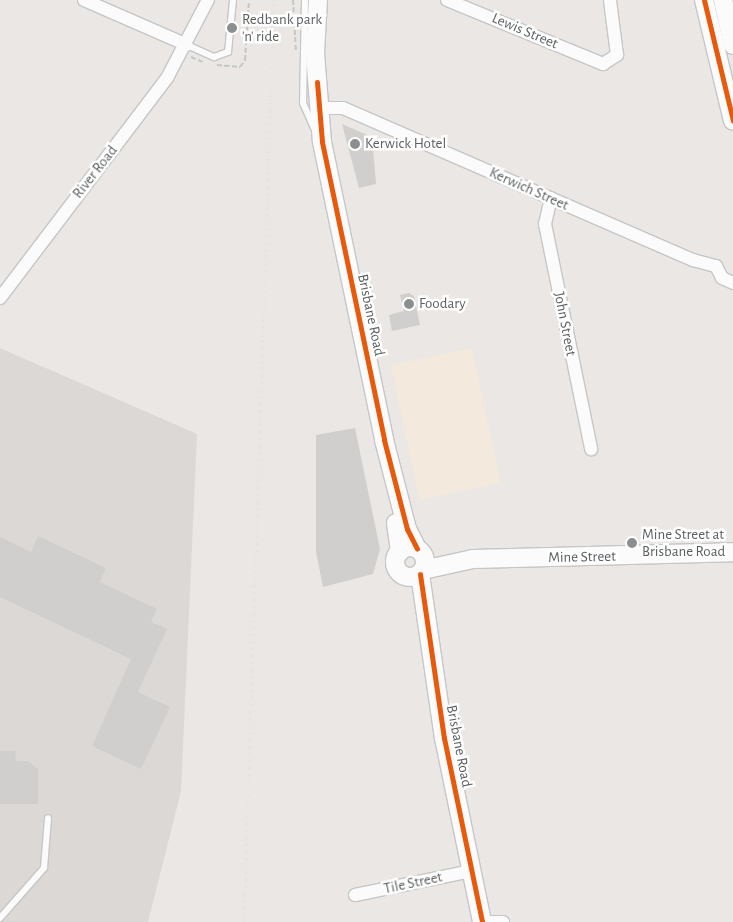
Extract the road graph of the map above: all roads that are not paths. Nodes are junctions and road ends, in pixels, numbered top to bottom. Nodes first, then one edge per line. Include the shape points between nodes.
1 (84, 0) edge
2 (208, 0) edge
3 (233, 0) edge
4 (305, 0) edge
5 (318, 0) edge
6 (447, 0) edge
7 (610, 0) edge
8 (704, 0) edge
9 (723, 0) edge
10 (462, 2) edge
11 (187, 45) junction
12 (733, 45) edge
13 (318, 108) junction
14 (733, 121) edge
15 (322, 142) junction
16 (551, 198) junction
17 (733, 283) edge
18 (0, 298) edge
19 (591, 449) dead end
20 (412, 551) junction
21 (733, 552) edge
22 (691, 556) junction
23 (473, 559) junction
24 (733, 564) edge
25 (422, 572) junction
26 (402, 575) junction
27 (428, 649) junction
28 (48, 818) dead end
29 (471, 871) junction
30 (355, 895) dead end
31 (0, 918) edge
32 (482, 922) edge
33 (490, 922) edge
34 (503, 922) edge

1 - 11 street
2 - 11 street, River Road
3 - 11 lane via 228,52 214,57
4 - 15 lane via 304,103
5 - 13 main road, Brisbane Road
6 - 10 street, Lewis Street
7 - 10 street, Lewis Street via 617,55 603,64
8 - 14 main road
9 - 12 main road
11 - 18 street, River Road
13 - 15 main road, Brisbane Road
13 - 16 street, Kerwich Street via 342,108
15 - 20 main road, Brisbane Road via 384,440
16 - 17 street, Kerwich Street via 716,266 722,278
16 - 19 street, John Street via 545,224
20 - 23 main road, Mine Street
20 - 25 main road, Brisbane Road
20 - 26 main road, Brisbane Road via 396,566
21 - 22 main road, Mine Street
22 - 23 main road, Mine Street
22 - 24 main road, Mine Street
23 - 25 main road, Mine Street
25 - 26 main road, Mine Street
25 - 27 main road, Brisbane Road
26 - 27 main road, Brisbane Road
27 - 29 main road, Brisbane Road
28 - 31 lane via 44,868
29 - 30 street, Tile Street
29 - 32 main road, Brisbane Road
33 - 34 street

